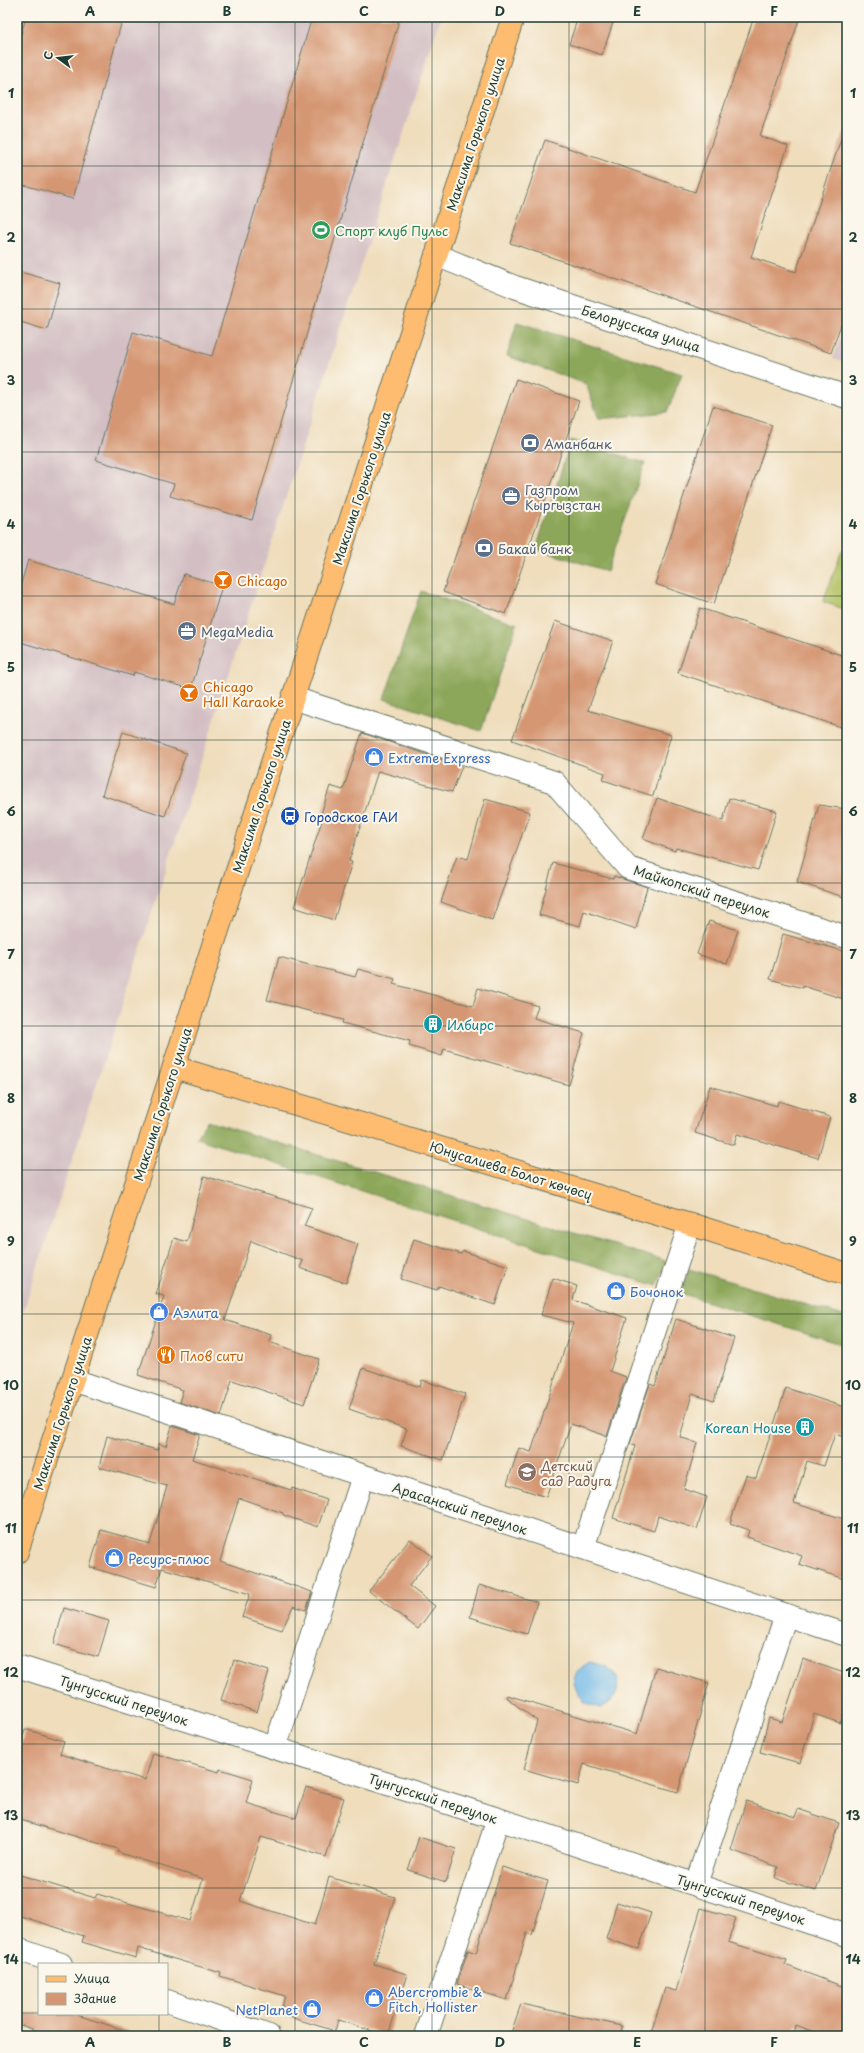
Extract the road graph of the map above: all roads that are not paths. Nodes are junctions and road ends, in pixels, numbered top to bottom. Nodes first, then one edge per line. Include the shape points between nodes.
1 (513, 17) edge
2 (436, 255) junction
3 (847, 397) edge
4 (293, 698) junction
5 (847, 937) edge
6 (174, 1067) junction
7 (690, 1224) junction
8 (847, 1274) edge
9 (73, 1380) junction
10 (364, 1476) junction
11 (583, 1548) junction
12 (17, 1552) edge
13 (786, 1615) junction
14 (847, 1635) edge
15 (17, 1666) edge
16 (275, 1748) junction
17 (498, 1819) junction
18 (696, 1884) junction
19 (847, 1935) edge
20 (17, 1949) edge
21 (58, 1963) edge
22 (168, 2001) edge
23 (269, 2036) edge
24 (426, 2036) edge

1 - 2 main road, Максима Горького улица
2 - 3 street, Белорусская улица via 515,287
2 - 4 main road, Максима Горького улица
4 - 5 street, Майкопский переулок via 554,782 628,868
4 - 6 main road, Максима Горького улица
6 - 7 main road, Юнусалиева Болот көчөсү
6 - 9 main road, Максима Горького улица
7 - 8 main road, Юнусалиева Болот көчөсү
7 - 11 street
9 - 10 street, Арасанский переулок
9 - 12 main road, Максима Горького улица
10 - 11 street, Арасанский переулок
10 - 16 street
11 - 13 street, Арасанский переулок
13 - 14 street, Арасанский переулок
13 - 18 street
15 - 16 street, Тунгусский переулок
16 - 17 street, Тунгусский переулок
17 - 18 street, Тунгусский переулок
17 - 24 street
18 - 19 street, Тунгусский переулок
20 - 21 street
22 - 23 street

